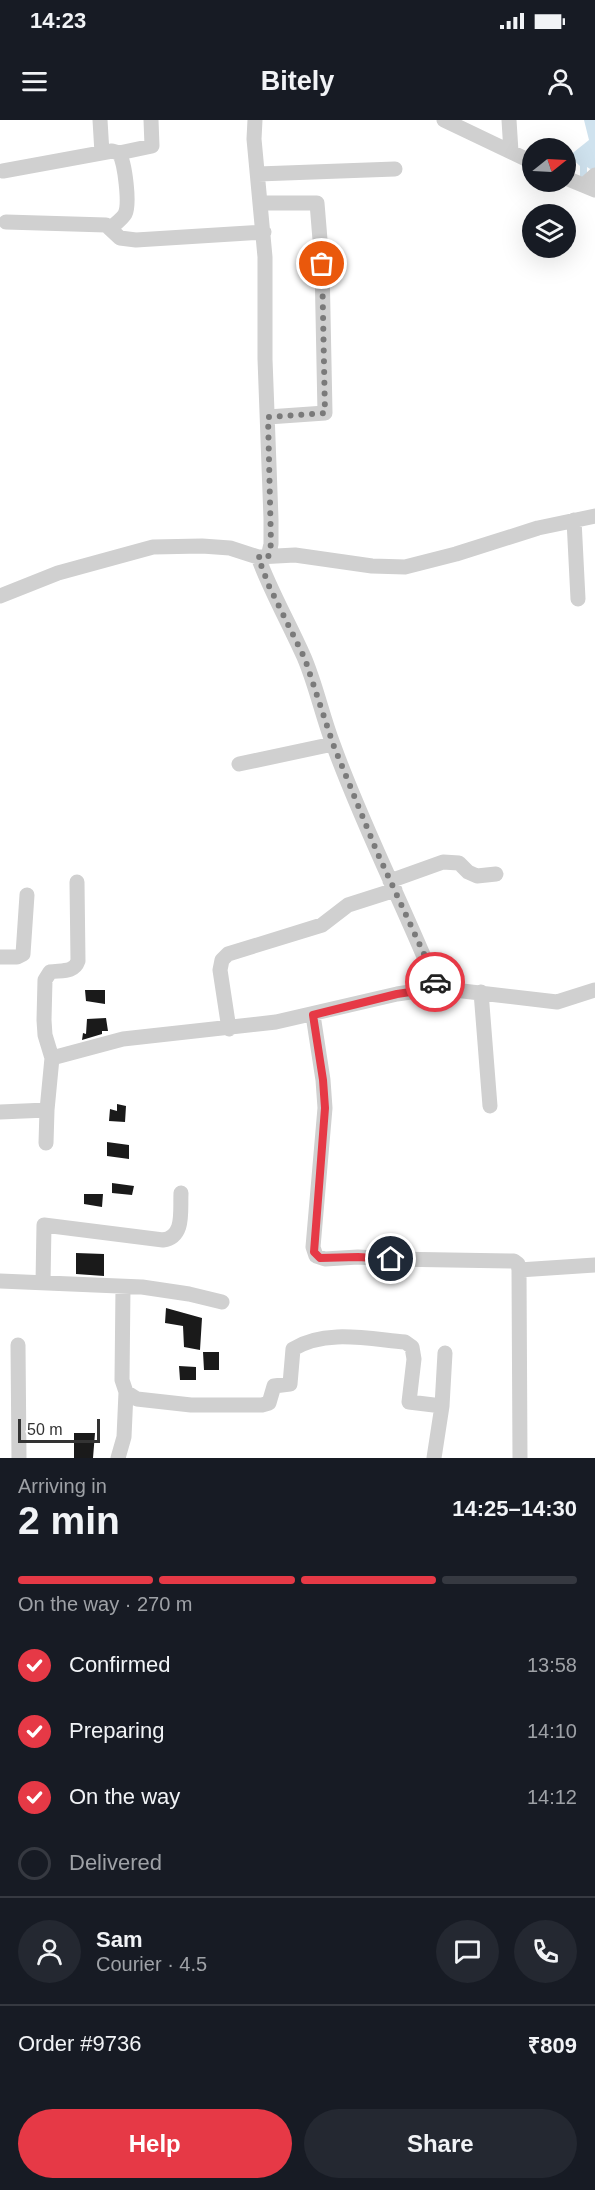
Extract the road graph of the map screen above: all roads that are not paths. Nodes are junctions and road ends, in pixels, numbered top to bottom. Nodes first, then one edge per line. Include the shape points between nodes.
1 (100, 120) edge
2 (150, 120) edge
3 (255, 120) edge
4 (444, 120) edge
5 (509, 120) edge
6 (473, 127) edge
7 (511, 152) junction
8 (102, 153) junction
9 (119, 153) junction
10 (522, 157) edge
11 (395, 169) dead end
12 (3, 171) dead end
13 (258, 174) junction
14 (576, 180) edge
15 (591, 183) edge
16 (261, 203) junction
17 (6, 222) dead end
18 (111, 228) junction
19 (264, 232) junction
20 (268, 417) junction
21 (595, 516) edge
22 (574, 520) junction
23 (263, 557) junction
24 (0, 596) edge
25 (578, 599) dead end
26 (333, 744) junction
27 (239, 764) dead end
28 (496, 874) dead end
29 (76, 882) dead end
30 (393, 886) junction
31 (27, 895) dead end
32 (0, 957) edge
33 (437, 988) junction
34 (595, 990) edge
35 (481, 992) junction
36 (313, 1015) junction
37 (230, 1029) junction
38 (52, 1058) junction
39 (490, 1106) dead end
40 (47, 1110) junction
41 (0, 1112) edge
42 (46, 1143) dead end
43 (181, 1193) dead end
44 (595, 1265) edge
45 (519, 1270) junction
46 (0, 1281) edge
47 (43, 1283) junction
48 (123, 1287) junction
49 (222, 1302) dead end
50 (18, 1345) dead end
51 (445, 1353) dead end
52 (126, 1392) junction
53 (442, 1406) junction
54 (19, 1458) edge
55 (118, 1458) edge
56 (434, 1458) edge
57 (520, 1458) edge

1 - 8 street
2 - 9 street via 152,146
3 - 13 street
4 - 6 street
5 - 7 street
6 - 7 street
7 - 10 street
8 - 9 street
8 - 12 street
9 - 18 street via 127,203 124,215
11 - 13 street
13 - 16 street
14 - 15 street
16 - 19 street
16 - 20 street via 317,203 322,264 325,413
17 - 18 street
18 - 19 street via 120,238 136,240
19 - 20 street
20 - 23 street via 271,544
21 - 22 street
22 - 23 street via 405,567 295,555
22 - 25 street
23 - 24 street via 230,548 153,547 58,573
23 - 26 street via 269,586 305,659
26 - 27 street
26 - 30 street
28 - 30 street via 477,876 459,863 443,862
29 - 38 street via 77,966 50,972 45,980 44,1028
30 - 33 street
30 - 37 street via 348,905 322,925 228,954 220,970
31 - 32 street via 23,954
33 - 35 street
33 - 36 street
34 - 35 street via 557,1002
35 - 39 street
36 - 37 street
36 - 45 street via 325,1108 313,1247 316,1256 514,1261
37 - 38 street via 123,1039
38 - 40 street
40 - 41 street
40 - 42 street
43 - 47 street via 179,1231 170,1239 45,1225
44 - 45 street
45 - 57 street
46 - 47 street
47 - 48 street
48 - 49 street
48 - 52 street via 122,1380
50 - 54 street
51 - 53 street
52 - 53 street via 137,1399 191,1405 262,1405 269,1403 274,1386 290,1384 293,1350 326,1337 405,1342 412,1347 414,1359 409,1402
52 - 55 street
53 - 56 street

